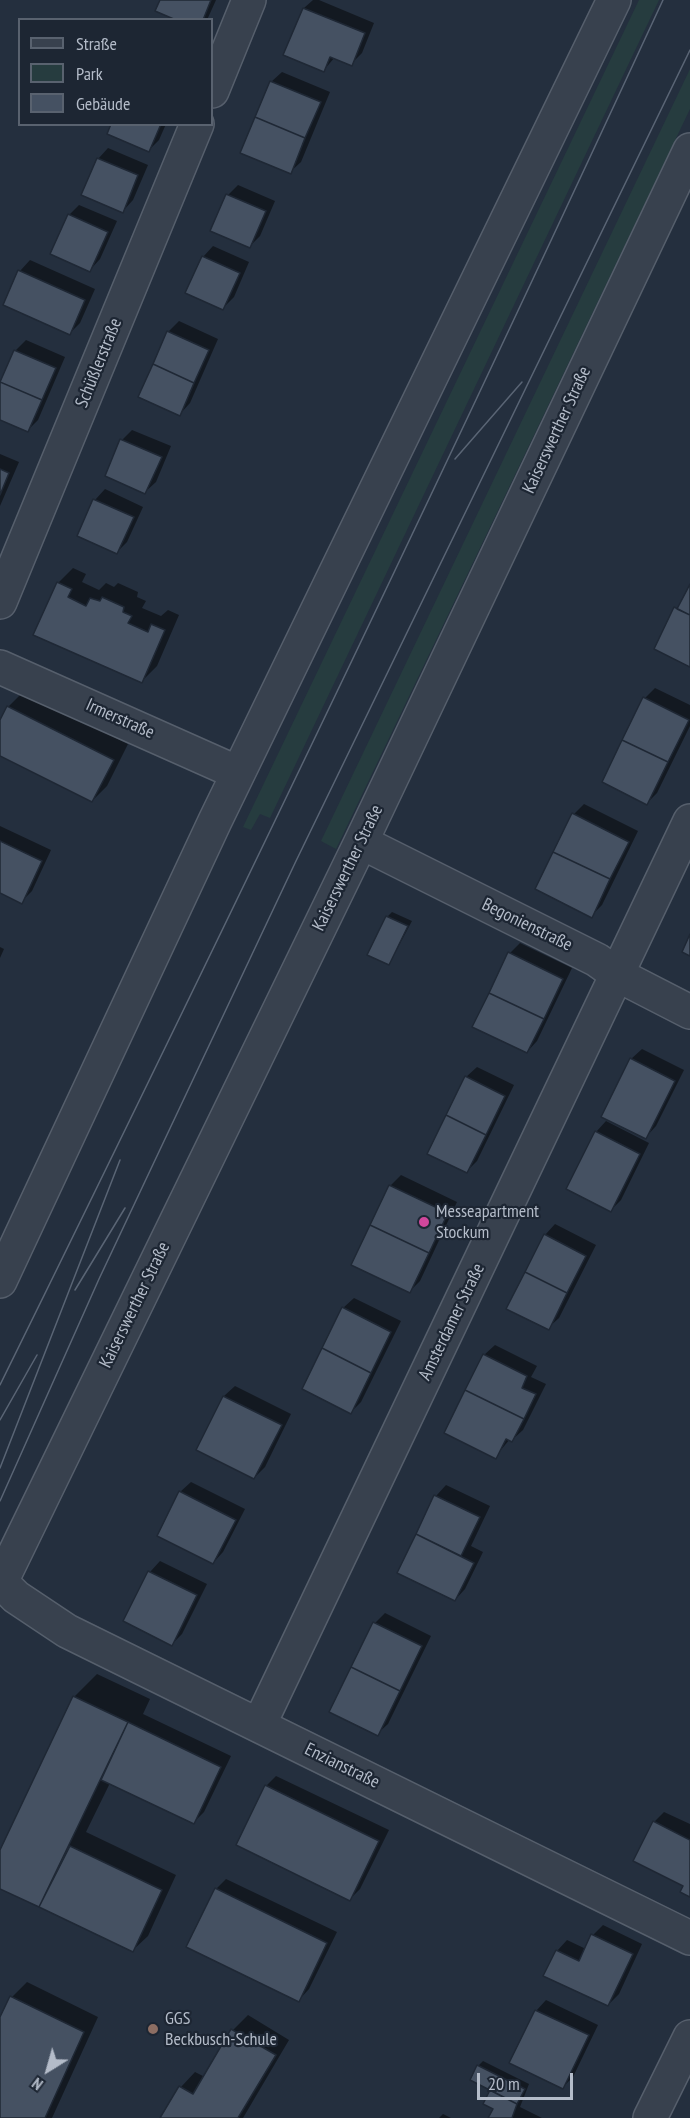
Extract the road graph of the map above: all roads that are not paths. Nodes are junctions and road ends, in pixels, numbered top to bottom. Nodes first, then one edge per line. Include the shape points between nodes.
1 (249, 0) edge
2 (614, 0) edge
3 (213, 89) edge
4 (197, 126) edge
5 (690, 150) edge
6 (0, 602) edge
7 (0, 667) edge
8 (238, 773) junction
9 (690, 821) edge
10 (362, 842) junction
11 (618, 975) junction
12 (690, 1012) edge
13 (0, 1281) edge
14 (0, 1583) edge
15 (259, 1725) junction
16 (690, 1938) edge
17 (690, 2037) edge
18 (650, 2118) edge

1 - 3 street
2 - 8 street
4 - 6 street, Schüßlerstraße
5 - 10 street, Kaiserswerther Straße
7 - 8 street, Irmerstraße
8 - 13 street
9 - 11 street, Amsterdamer Straße
10 - 11 street, Begonienstraße via 597,960
10 - 14 street, Kaiserswerther Straße
11 - 12 street, Begonienstraße
11 - 15 street, Amsterdamer Straße
14 - 15 street, Enzianstraße via 67,1631
15 - 16 street, Enzianstraße
17 - 18 street

